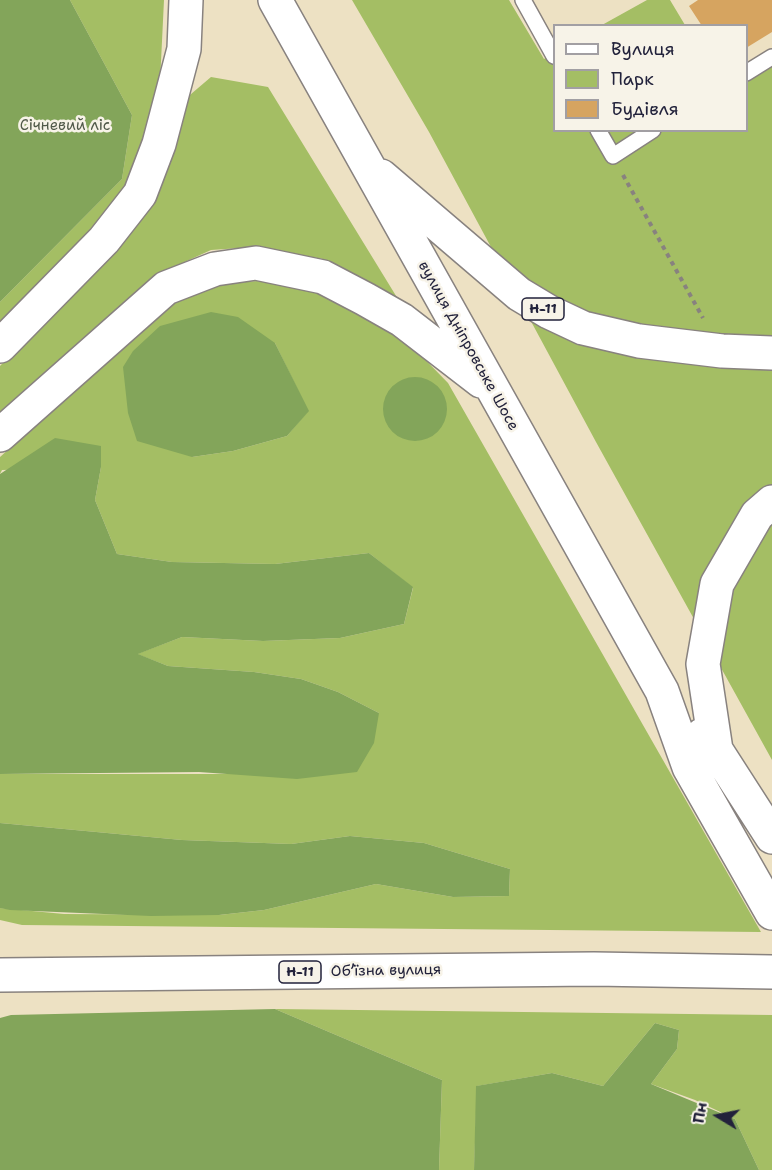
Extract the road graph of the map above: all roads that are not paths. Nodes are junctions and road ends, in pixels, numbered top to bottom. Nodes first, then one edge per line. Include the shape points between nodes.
1 (186, 0) edge
2 (275, 0) edge
3 (523, 0) edge
4 (553, 52) edge
5 (772, 57) edge
6 (748, 72) edge
7 (599, 132) edge
8 (651, 132) edge
9 (362, 160) junction
10 (0, 346) edge
11 (772, 353) edge
12 (492, 389) junction
13 (0, 435) edge
14 (772, 502) edge
15 (662, 691) junction
16 (716, 750) junction
17 (772, 837) edge
18 (772, 913) edge
19 (772, 972) edge
20 (1, 975) edge

1 - 10 main road via 184,49 177,79 140,194 104,240
2 - 9 main road, вулиця Дніпровське Шосе / Н-11
3 - 4 lane
5 - 6 lane
7 - 8 lane via 613,156
9 - 11 main road, Н-11 via 511,288 549,312 608,335 722,351
9 - 12 main road, вулиця Дніпровське Шосе / Н-11
12 - 13 main road via 402,320 365,299 323,277 256,262 215,269 166,288
12 - 15 main road, вулиця Дніпровське Шосе / Н-11
14 - 16 main road via 757,515 717,584 703,663
15 - 16 main road, вулиця Дніпровське Шосе
15 - 18 main road, вулиця Дніпровське Шосе / Н-11 via 689,767
16 - 17 main road, вулиця Дніпровське Шосе
19 - 20 main road, Обʼїзна вулиця / Н-11 via 594,969

